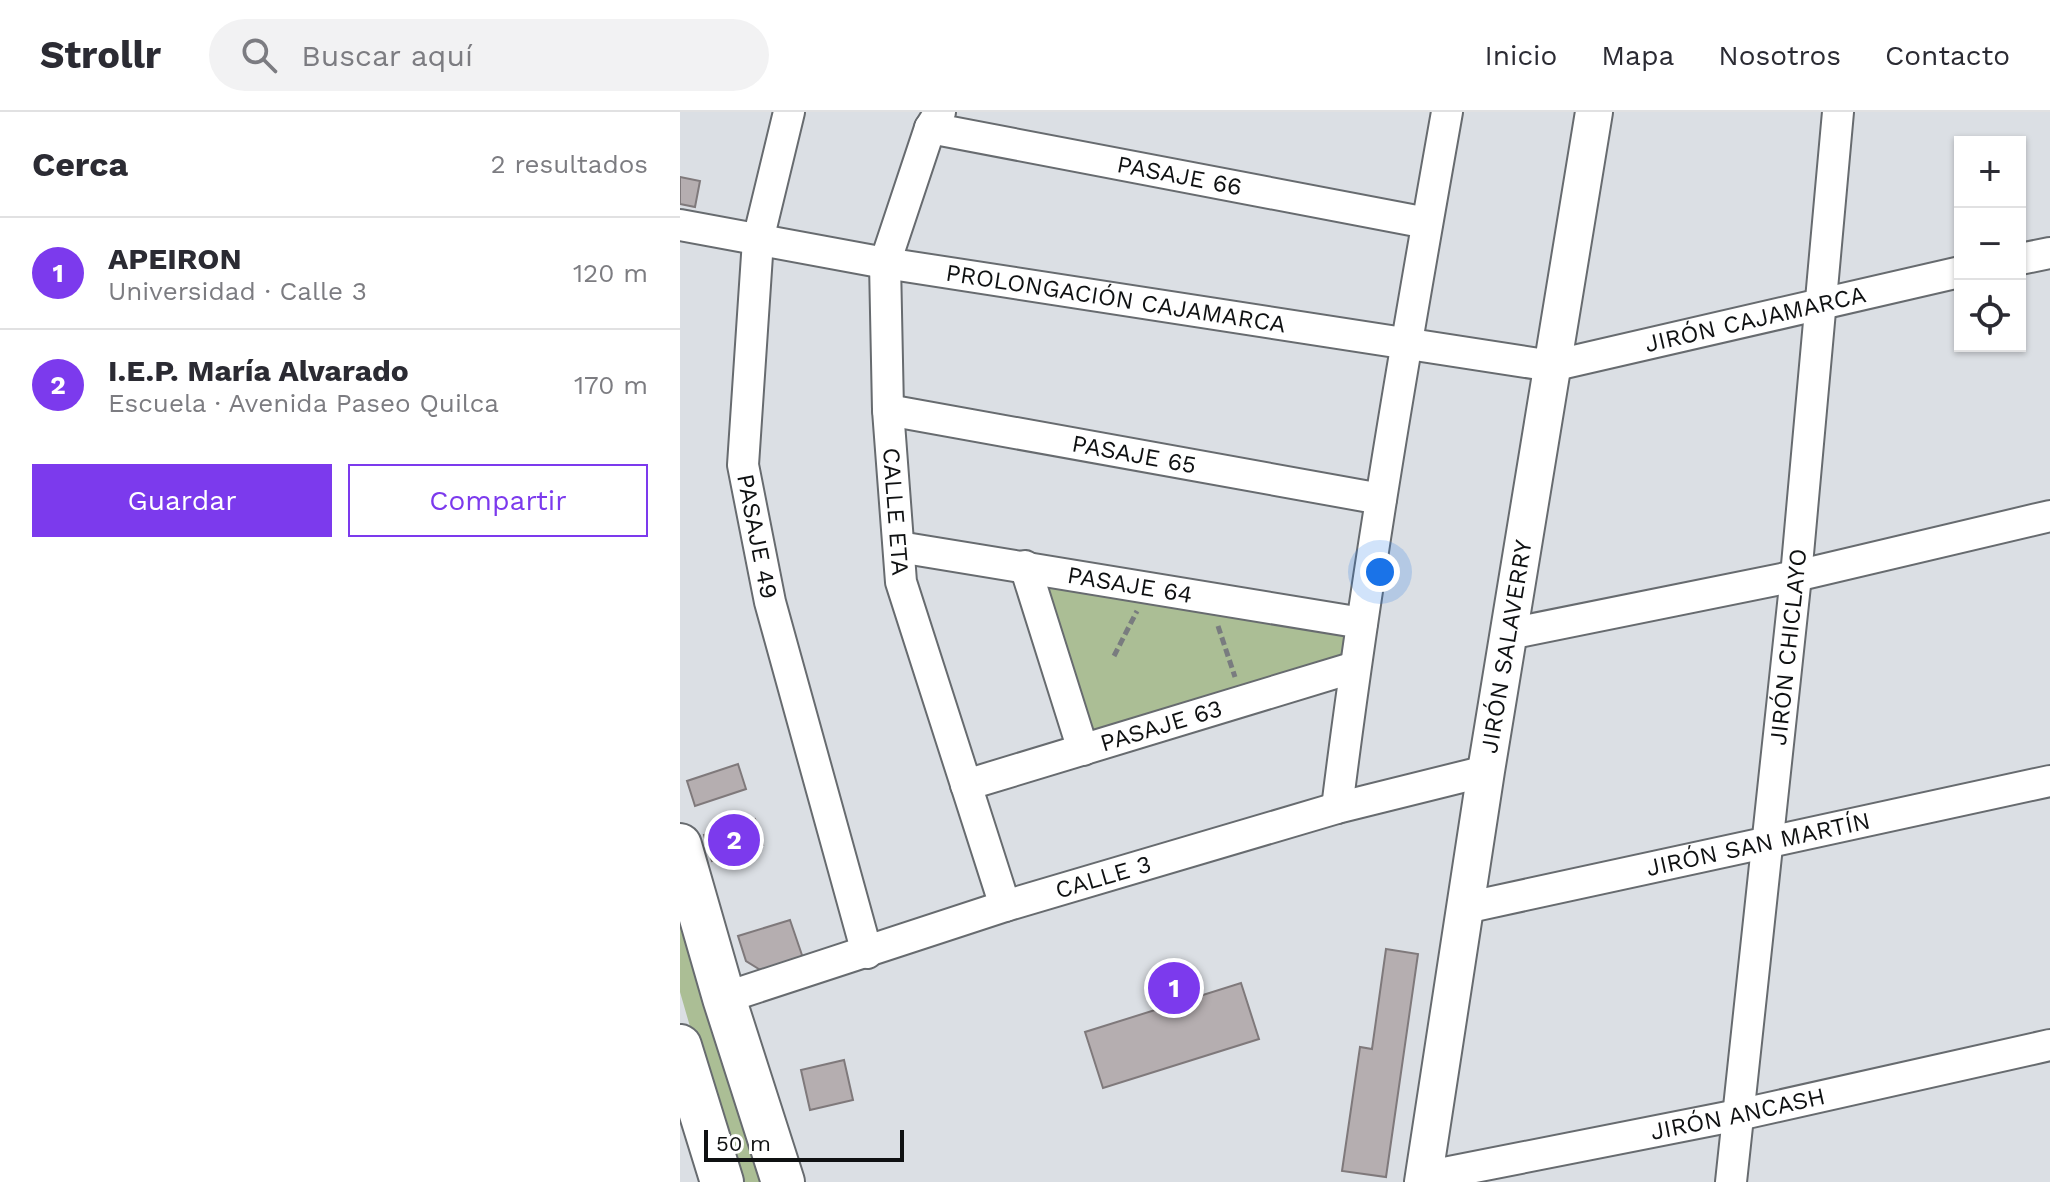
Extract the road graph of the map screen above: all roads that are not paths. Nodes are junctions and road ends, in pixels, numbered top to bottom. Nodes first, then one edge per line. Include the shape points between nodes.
1 (789, 112) edge
2 (1447, 112) edge
3 (1594, 112) edge
4 (1838, 112) edge
5 (935, 120) edge
6 (1427, 223) junction
7 (680, 225) edge
8 (758, 240) junction
9 (2050, 253) edge
10 (2026, 258) edge
11 (885, 263) junction
12 (1954, 273) edge
13 (1819, 303) junction
14 (1406, 344) junction
15 (1552, 366) junction
16 (888, 410) junction
17 (1381, 499) junction
18 (2050, 516) edge
19 (899, 547) junction
20 (1025, 566) junction
21 (1796, 576) junction
22 (1362, 623) junction
23 (1509, 634) junction
24 (1355, 667) junction
25 (1083, 750) junction
26 (1486, 771) junction
27 (2050, 781) edge
28 (966, 785) junction
29 (1337, 808) junction
30 (1766, 842) junction
31 (680, 845) edge
32 (1005, 906) junction
33 (1465, 908) junction
34 (867, 953) junction
35 (724, 998) junction
36 (2050, 1045) edge
37 (680, 1046) edge
38 (1738, 1115) junction
39 (1423, 1180) edge
40 (722, 1182) edge
41 (783, 1182) edge
42 (1731, 1182) edge

1 - 8 street, PASAJE 49
2 - 6 street
3 - 15 street, JIRÓN SALAVERRY
4 - 13 street, JIRÓN CHICLAYO
5 - 6 street, PASAJE 66
5 - 11 street, CALLE ETA
6 - 14 street
7 - 8 street, PROLONGACIÓN CAJAMARCA
8 - 11 street, PROLONGACIÓN CAJAMARCA
8 - 34 street, PASAJE 49 via 743,465 770,602
9 - 10 street
11 - 14 street, PROLONGACIÓN CAJAMARCA
11 - 16 street, CALLE ETA
12 - 13 street, JIRÓN CAJAMARCA
13 - 15 street, JIRÓN CAJAMARCA
13 - 21 street, JIRÓN CHICLAYO
14 - 15 street, PROLONGACIÓN CAJAMARCA
14 - 17 street
15 - 23 street, JIRÓN SALAVERRY
16 - 17 street, PASAJE 65
16 - 19 street, CALLE ETA
17 - 22 street
18 - 21 street
19 - 20 street, PASAJE 64
19 - 28 street, CALLE ETA via 901,582
20 - 22 street, PASAJE 64
20 - 25 street
21 - 23 street
21 - 30 street, JIRÓN CHICLAYO
22 - 24 street
23 - 26 street, JIRÓN SALAVERRY
24 - 25 street, PASAJE 63
24 - 29 street
25 - 28 street, PASAJE 63
26 - 29 street, CALLE 3
26 - 33 street, JIRÓN SALAVERRY
27 - 30 street, JIRÓN SAN MARTÍN
28 - 32 street, CALLE ETA
29 - 32 street, CALLE 3
30 - 33 street, JIRÓN SAN MARTÍN
30 - 38 street, JIRÓN CHICLAYO
31 - 35 main road
32 - 34 street, CALLE 3
33 - 39 street, JIRÓN SALAVERRY
34 - 35 street, CALLE 3
35 - 41 main road
36 - 38 street, JIRÓN ANCASH
37 - 40 main road
38 - 39 street, JIRÓN ANCASH
38 - 42 street, JIRÓN CHICLAYO

